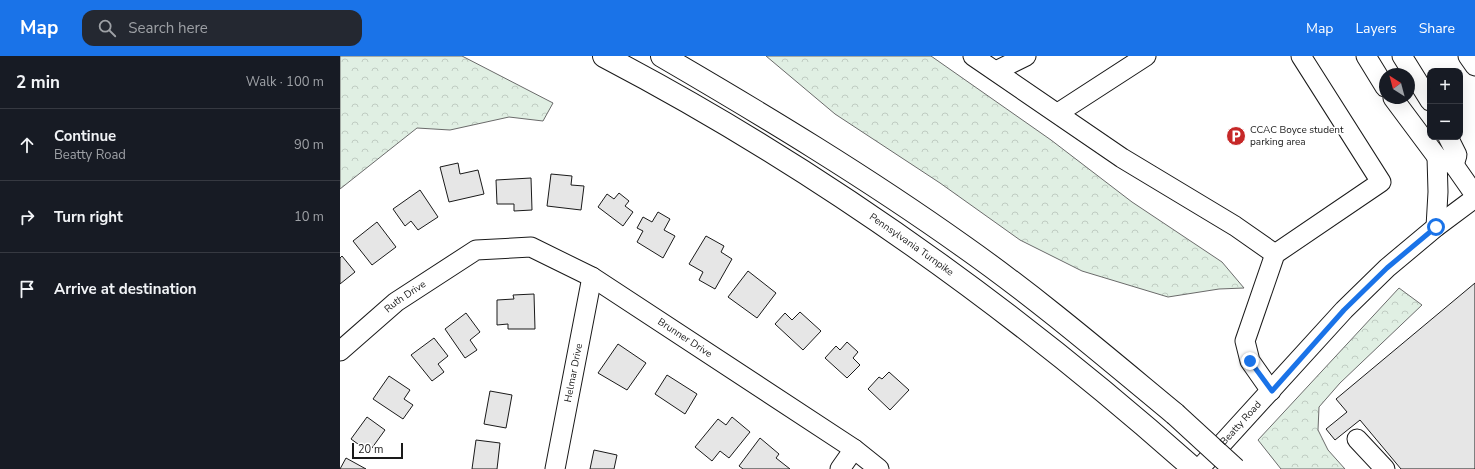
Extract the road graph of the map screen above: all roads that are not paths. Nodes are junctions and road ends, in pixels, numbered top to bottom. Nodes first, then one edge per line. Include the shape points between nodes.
1 (604, 56) edge
2 (662, 56) edge
3 (973, 56) edge
4 (1026, 56) edge
5 (1146, 56) edge
6 (1301, 56) edge
7 (1366, 56) edge
8 (1402, 56) edge
9 (1468, 56) edge
10 (1475, 66) edge
11 (996, 71) junction
12 (1379, 77) edge
13 (1427, 96) edge
14 (1398, 104) edge
15 (1058, 113) junction
16 (1450, 140) edge
17 (1446, 161) junction
18 (1475, 196) edge
19 (1436, 227) junction
20 (476, 250) joint
21 (1275, 254) junction
22 (592, 277) junction
23 (340, 351) edge
24 (1272, 391) junction
25 (1358, 439) dead end
26 (854, 449) junction
27 (555, 469) edge
28 (840, 469) edge
29 (879, 469) edge
30 (1194, 469) edge
31 (1199, 469) edge
32 (1236, 469) edge
33 (1385, 469) edge

1 - 30 highway, Pennsylvania Turnpike via 704,111 850,202 968,284 1039,339
2 - 32 highway, bridge via 802,138 964,246 1075,332 1175,414
3 - 11 street
4 - 11 street
5 - 15 street
6 - 21 street via 1381,182
7 - 12 street
8 - 13 street
9 - 10 street
11 - 15 street
14 - 17 street
15 - 21 street via 1122,158 1235,226
16 - 17 street via 1457,155
17 - 18 street
17 - 19 street via 1438,192
18 - 19 street, Beatty Road
19 - 24 street, Beatty Road via 1387,268 1344,310
20 - 22 street, Brunner Drive via 531,247
20 - 23 street, Ruth Drive via 396,302
21 - 24 street via 1245,341 1250,361
22 - 26 street, Brunner Drive
22 - 27 street, Helmar Drive
24 - 31 street, Beatty Road
25 - 33 street
26 - 28 street
26 - 29 street, Brunner Drive

